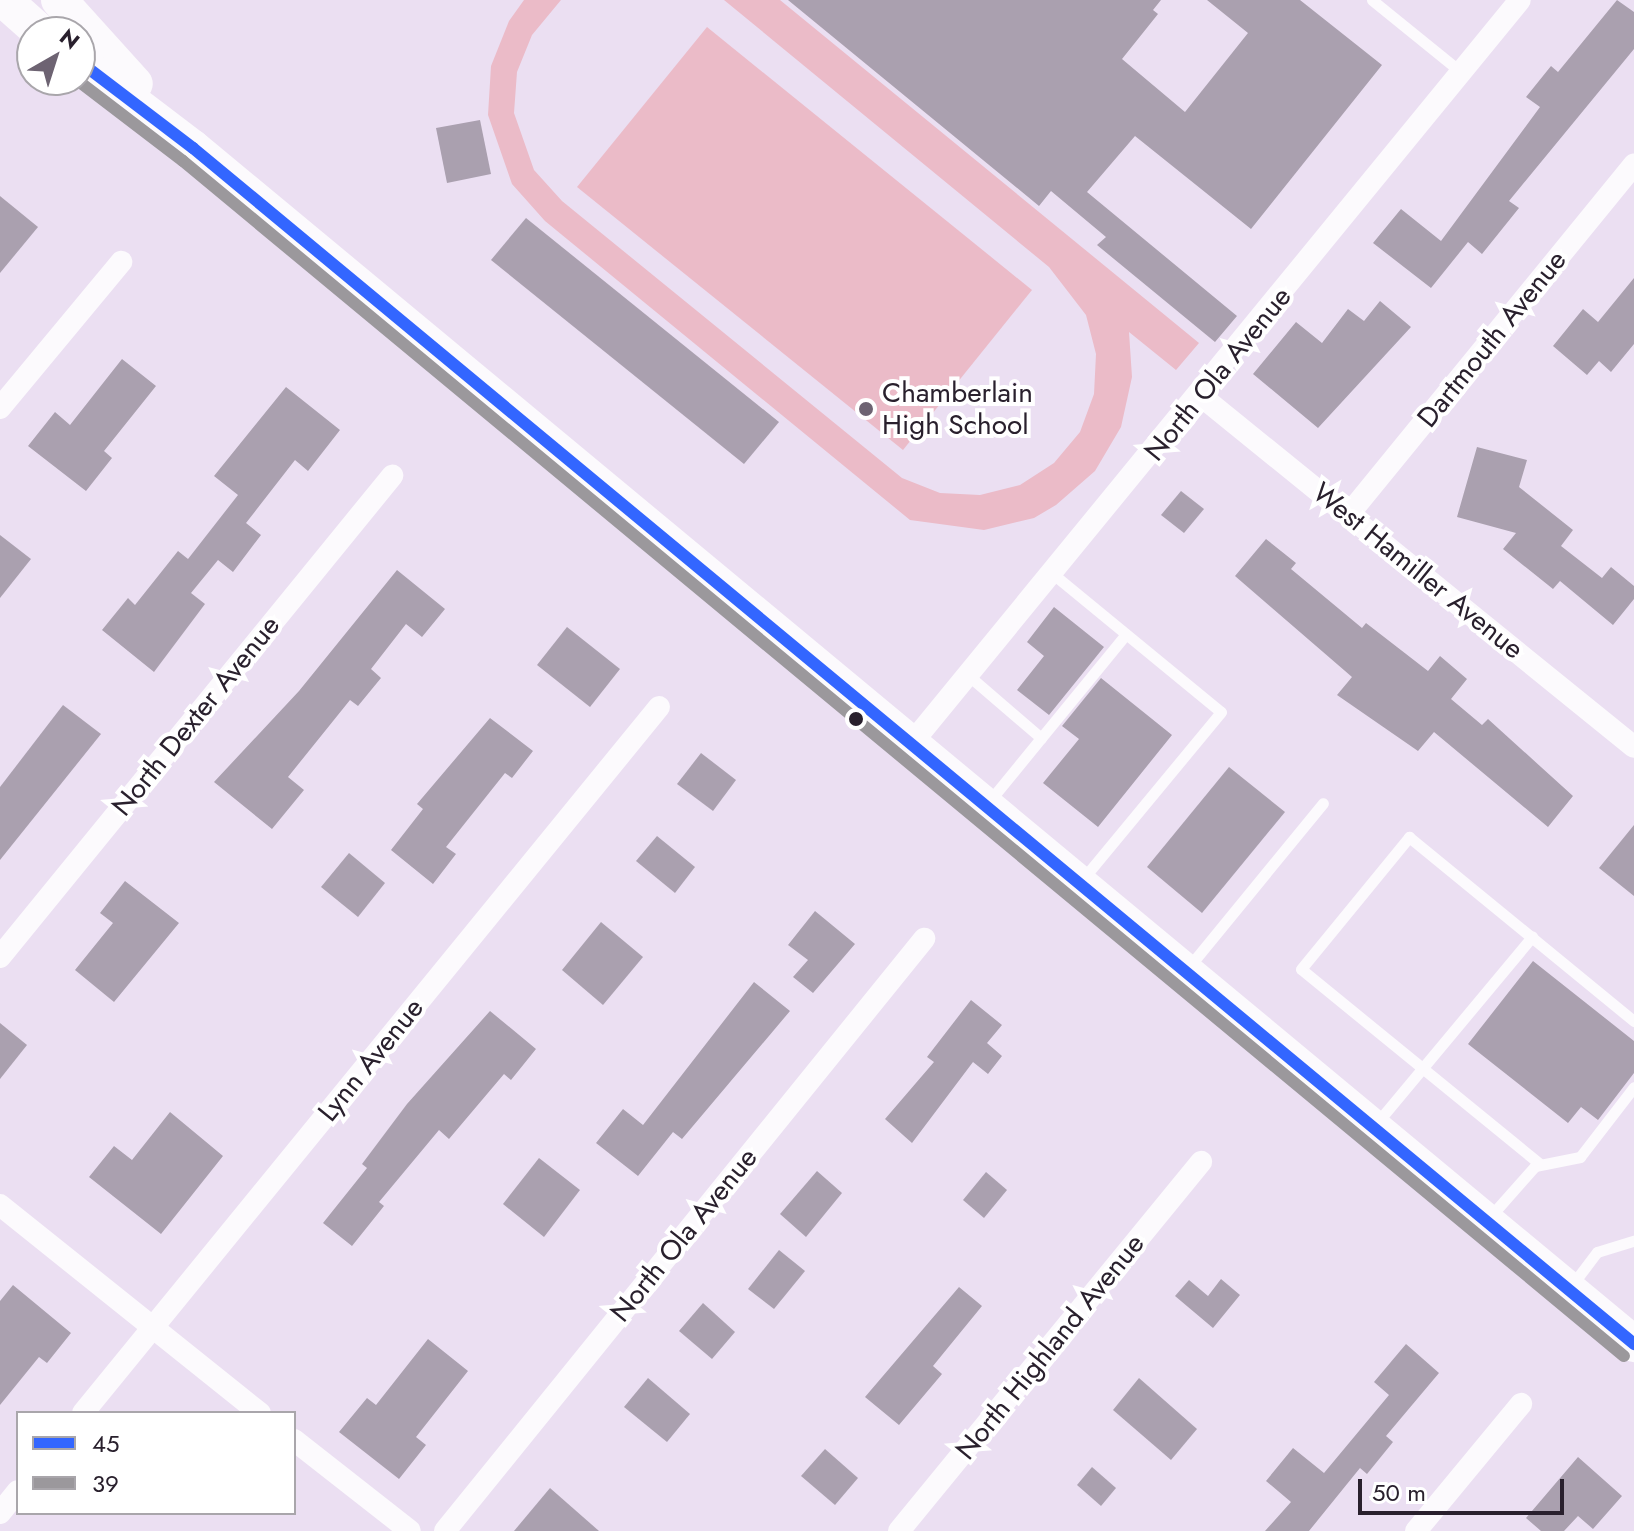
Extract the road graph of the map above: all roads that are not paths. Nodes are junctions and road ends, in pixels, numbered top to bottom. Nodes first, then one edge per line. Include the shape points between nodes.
1 (4, 0) edge
2 (59, 0) edge
3 (1372, 0) edge
4 (1520, 0) edge
5 (22, 16) edge
6 (1462, 73) junction
7 (96, 74) edge
8 (193, 148) junction
9 (1634, 164) edge
10 (121, 262) dead end
11 (1201, 396) junction
12 (0, 408) edge
13 (392, 476) dead end
14 (1349, 514) junction
15 (1053, 574) junction
16 (1126, 634) junction
17 (969, 676) junction
18 (659, 707) dead end
19 (1631, 737) edge
20 (1041, 738) junction
21 (911, 744) junction
22 (1323, 803) dead end
23 (985, 806) junction
24 (1079, 884) junction
25 (1532, 937) junction
26 (924, 939) dead end
27 (0, 957) edge
28 (1185, 972) junction
29 (1634, 1021) edge
30 (1423, 1068) junction
31 (1634, 1087) edge
32 (1372, 1128) junction
33 (1201, 1162) dead end
34 (1540, 1164) junction
35 (0, 1205) edge
36 (1486, 1221) junction
37 (1634, 1241) edge
38 (1517, 1247) junction
39 (1572, 1285) junction
40 (1634, 1326) edge
41 (153, 1328) junction
42 (1634, 1344) edge
43 (1521, 1404) dead end
44 (85, 1411) edge
45 (257, 1411) edge
46 (296, 1442) edge
47 (16, 1493) edge
48 (0, 1513) edge
49 (410, 1531) edge
50 (445, 1531) edge
51 (899, 1531) edge
52 (1416, 1531) edge

1 - 5 main road
2 - 8 main road
3 - 6 lane
4 - 6 street, North Ola Avenue
6 - 11 street, North Ola Avenue
7 - 8 main road
8 - 21 main road
9 - 14 street, Dartmouth Avenue
10 - 12 street
11 - 14 street, West Hamiller Avenue
11 - 15 street, North Ola Avenue
13 - 27 street, North Dexter Avenue
14 - 19 street, West Hamiller Avenue
15 - 16 lane
15 - 17 street, North Ola Avenue
16 - 20 lane
16 - 24 lane via 1221,712
17 - 20 lane
17 - 21 street, North Ola Avenue
18 - 41 street, Lynn Avenue
20 - 23 lane
21 - 23 main road
22 - 28 lane
23 - 24 main road
24 - 28 main road
25 - 29 lane
25 - 30 lane
25 - 30 lane via 1409,837 1301,969
26 - 50 street, North Ola Avenue
28 - 32 main road
30 - 32 lane
30 - 34 lane
31 - 34 lane via 1580,1157
32 - 36 main road
33 - 51 street, North Highland Avenue
34 - 36 lane
35 - 41 street
36 - 38 main road
37 - 39 lane via 1597,1252
38 - 39 main road
38 - 42 main road
39 - 40 main road
41 - 44 street, Lynn Avenue
41 - 45 street
43 - 52 street
46 - 49 street
47 - 48 street

